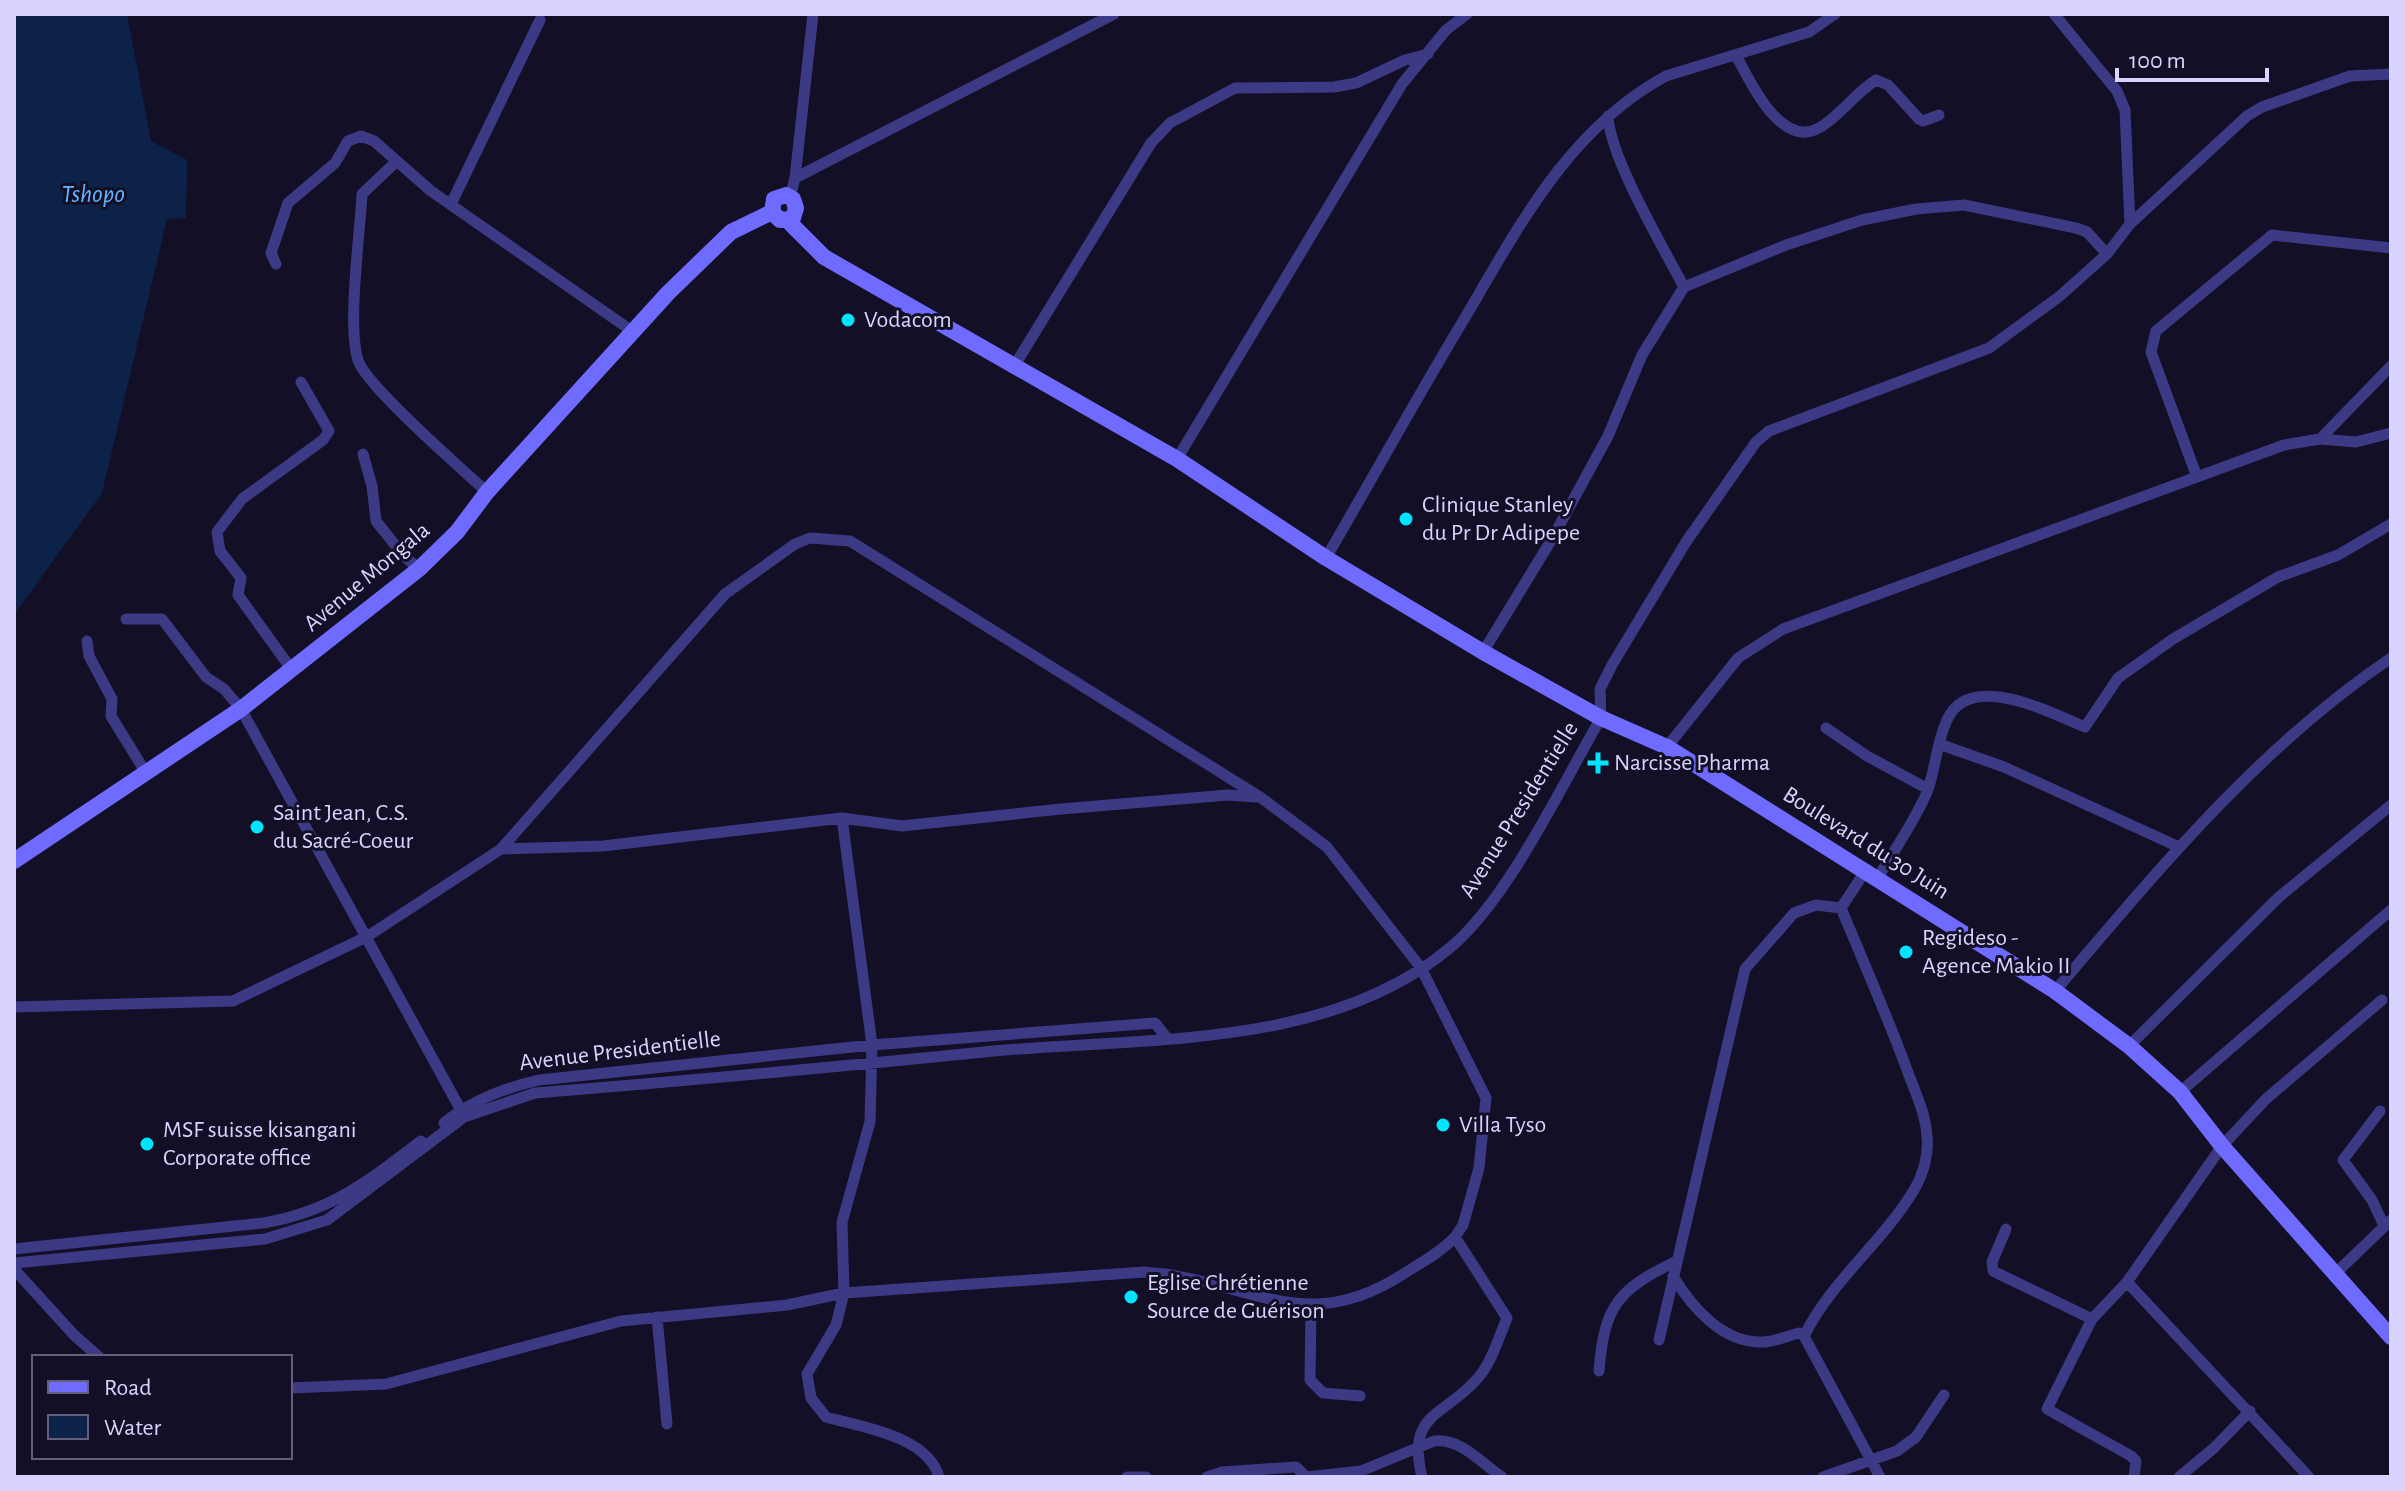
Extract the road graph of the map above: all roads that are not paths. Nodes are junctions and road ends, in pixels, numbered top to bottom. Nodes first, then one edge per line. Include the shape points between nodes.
1 (813, 14) edge
2 (1114, 14) edge
3 (1467, 14) edge
4 (1835, 14) edge
5 (2056, 15) edge
6 (540, 20) dead end
7 (1428, 54) junction
8 (1736, 55) junction
9 (2391, 74) edge
10 (1939, 115) dead end
11 (1608, 116) junction
12 (397, 161) junction
13 (795, 178) junction
14 (790, 197) junction
15 (451, 204) junction
16 (772, 212) junction
17 (791, 224) junction
18 (2130, 224) junction
19 (2391, 248) edge
20 (2107, 254) junction
21 (276, 264) dead end
22 (1684, 287) junction
23 (632, 331) junction
24 (2391, 366) edge
25 (1013, 368) junction
26 (301, 382) dead end
27 (2391, 433) edge
28 (2320, 439) junction
29 (363, 454) dead end
30 (1177, 459) junction
31 (2197, 477) junction
32 (487, 492) junction
33 (2391, 524) edge
34 (1326, 558) junction
35 (419, 569) junction
36 (126, 619) dead end
37 (87, 641) dead end
38 (1483, 652) junction
39 (2391, 658) edge
40 (292, 670) junction
41 (241, 709) junction
42 (1601, 718) junction
43 (1826, 728) dead end
44 (1939, 744) junction
45 (1667, 747) junction
46 (146, 773) junction
47 (1928, 789) junction
48 (1260, 797) junction
49 (2391, 805) edge
50 (842, 818) junction
51 (2179, 847) junction
52 (501, 849) junction
53 (14, 861) edge
54 (1872, 874) junction
55 (1841, 908) junction
56 (2391, 910) edge
57 (368, 936) junction
58 (1421, 968) junction
59 (2055, 991) junction
60 (2382, 1000) dead end
61 (14, 1007) edge
62 (987, 1035) junction
63 (1167, 1038) junction
64 (872, 1045) junction
65 (2129, 1046) junction
66 (985, 1052) junction
67 (872, 1065) junction
68 (2180, 1092) junction
69 (2380, 1111) dead end
70 (463, 1113) junction
71 (2222, 1146) junction
72 (353, 1198) junction
73 (263, 1223) junction
74 (2387, 1223) edge
75 (2006, 1229) dead end
76 (1455, 1237) junction
77 (265, 1239) junction
78 (20, 1249) edge
79 (1677, 1261) junction
80 (17, 1265) edge
81 (2336, 1273) junction
82 (1673, 1276) junction
83 (2127, 1282) junction
84 (844, 1293) junction
85 (1311, 1307) junction
86 (657, 1317) junction
87 (2092, 1319) junction
88 (1804, 1336) junction
89 (2391, 1337) edge
90 (1659, 1340) dead end
91 (97, 1355) edge
92 (1599, 1371) dead end
93 (292, 1388) edge
94 (1944, 1395) dead end
95 (1360, 1396) dead end
96 (2250, 1411) junction
97 (667, 1424) dead end
98 (1415, 1451) junction
99 (1873, 1461) junction
100 (939, 1477) edge
101 (1127, 1477) edge
102 (1146, 1477) edge
103 (1207, 1477) edge
104 (1422, 1477) edge
105 (1502, 1477) edge
106 (1823, 1477) edge
107 (1880, 1477) edge
108 (2134, 1477) edge
109 (2179, 1477) edge
110 (2309, 1477) edge

1 - 13 street
2 - 13 street
3 - 7 street
4 - 8 street via 1809,32
5 - 18 street via 2117,91 2125,110
6 - 15 street
7 - 25 street via 1334,87 1235,88 1170,123 1151,143
7 - 30 street via 1352,162
8 - 10 street via 1748,79 1791,132 1805,134 1821,127 1876,80 1888,85 1919,119
8 - 11 street via 1666,76
9 - 18 street via 2350,76 2262,107
11 - 22 street via 1611,137
11 - 34 street via 1535,200
12 - 15 street
12 - 21 street via 374,141 361,136 348,141 335,163 288,203 271,253
12 - 32 street via 362,194 354,310 358,360 417,427
13 - 14 street
14 - 16 street, Avenue Mongala via 774,199
14 - 17 street via 796,208
15 - 23 street
16 - 17 street, Boulevard du 30 Juin
16 - 23 street, Avenue Mongala via 731,232
17 - 25 street, Boulevard du 30 Juin via 824,257
18 - 20 street
19 - 31 street via 2272,235 2156,331 2151,352
20 - 22 street via 2087,232 2076,228 1964,205 1862,220
20 - 42 street via 2035,318 1989,348 1769,431 1756,442 1686,542 1612,665 1600,689
22 - 38 street via 1642,355 1608,436 1552,539
23 - 32 street, Avenue Mongala
24 - 28 street
25 - 30 street, Boulevard du 30 Juin
26 - 40 street via 329,431 242,499 217,532 220,551 241,578 238,595
27 - 28 street via 2356,442
28 - 31 street via 2284,445
29 - 35 street via 376,521
30 - 34 street, Boulevard du 30 Juin
31 - 45 street via 1783,629 1738,658
32 - 35 street, Avenue Mongala
33 - 44 street via 2338,555 2278,577 2173,639 2118,678 2085,727 2035,706 1970,696 1956,705
34 - 38 street, Boulevard du 30 Juin
35 - 40 street, Avenue Mongala
36 - 41 street via 162,619 206,677
37 - 46 street via 89,656 112,699 111,716
38 - 42 street, Boulevard du 30 Juin
39 - 51 street via 2321,710
40 - 41 street, Avenue Mongala
41 - 46 street, Avenue Mongala
41 - 57 street
42 - 45 street, Boulevard du 30 Juin
42 - 58 street, Avenue Presidentielle via 1492,901 1451,946
43 - 47 street
44 - 47 street
44 - 51 street via 2017,773
45 - 54 street, Boulevard du 30 Juin
46 - 53 street, Avenue Mongala
47 - 54 street
48 - 50 street via 1198,798 902,826
48 - 52 street via 850,541 810,538 725,594
48 - 58 street via 1327,847
49 - 65 street via 2279,897
50 - 52 street via 603,846
50 - 64 street
51 - 59 street
52 - 57 street
54 - 55 street
54 - 59 street, Boulevard du 30 Juin
55 - 79 street via 1816,905 1794,913 1745,969
55 - 88 street via 1892,1029 1928,1139 1915,1189 1826,1298
56 - 68 street
57 - 61 street via 233,1001
57 - 70 street
58 - 63 street, Avenue Presidentielle via 1375,997 1316,1018
58 - 76 street via 1486,1098 1479,1168
59 - 65 street, Boulevard du 30 Juin
60 - 71 street via 2266,1099
62 - 63 street, Avenue Presidentielle via 1155,1023
62 - 64 street, Avenue Presidentielle
62 - 66 street
63 - 66 street, Avenue Presidentielle
64 - 67 street
64 - 70 street, Avenue Presidentielle via 539,1080 507,1087
65 - 68 street, Boulevard du 30 Juin
66 - 67 street, Avenue Presidentielle
67 - 70 street, Avenue Presidentielle via 535,1093
67 - 84 street via 870,1122 842,1222
68 - 71 street, Boulevard du 30 Juin
69 - 74 street via 2343,1160
70 - 72 street, Avenue Presidentielle
71 - 81 street, Boulevard du 30 Juin
71 - 83 street
72 - 73 street, Avenue Presidentielle
72 - 77 street, Avenue Presidentielle via 304,1230
73 - 77 street
73 - 78 street, Avenue Presidentielle
74 - 81 street
75 - 87 street via 1993,1271
76 - 85 street via 1381,1289
76 - 98 street via 1507,1318 1478,1379 1435,1413
77 - 80 street, Avenue Presidentielle
78 - 80 street
79 - 82 street
79 - 92 street via 1637,1280 1622,1298 1602,1331
80 - 91 street
81 - 89 street, Boulevard du 30 Juin
82 - 88 street via 1700,1316 1746,1340
82 - 90 street
83 - 87 street
83 - 96 street
84 - 85 street via 1144,1272 1176,1274
84 - 86 street via 787,1305
84 - 100 street via 836,1325 807,1374 811,1398 826,1417 915,1447 932,1461
85 - 95 street via 1310,1380 1323,1393
86 - 93 street via 593,1326 386,1384
86 - 97 street
87 - 108 street via 2047,1409 2131,1456 2136,1461
88 - 99 street
94 - 99 street via 1916,1437
96 - 109 street
96 - 110 street
98 - 103 street via 1361,1471 1306,1477 1296,1467
98 - 104 street
98 - 105 street via 1447,1439
99 - 106 street
99 - 107 street
101 - 102 street

